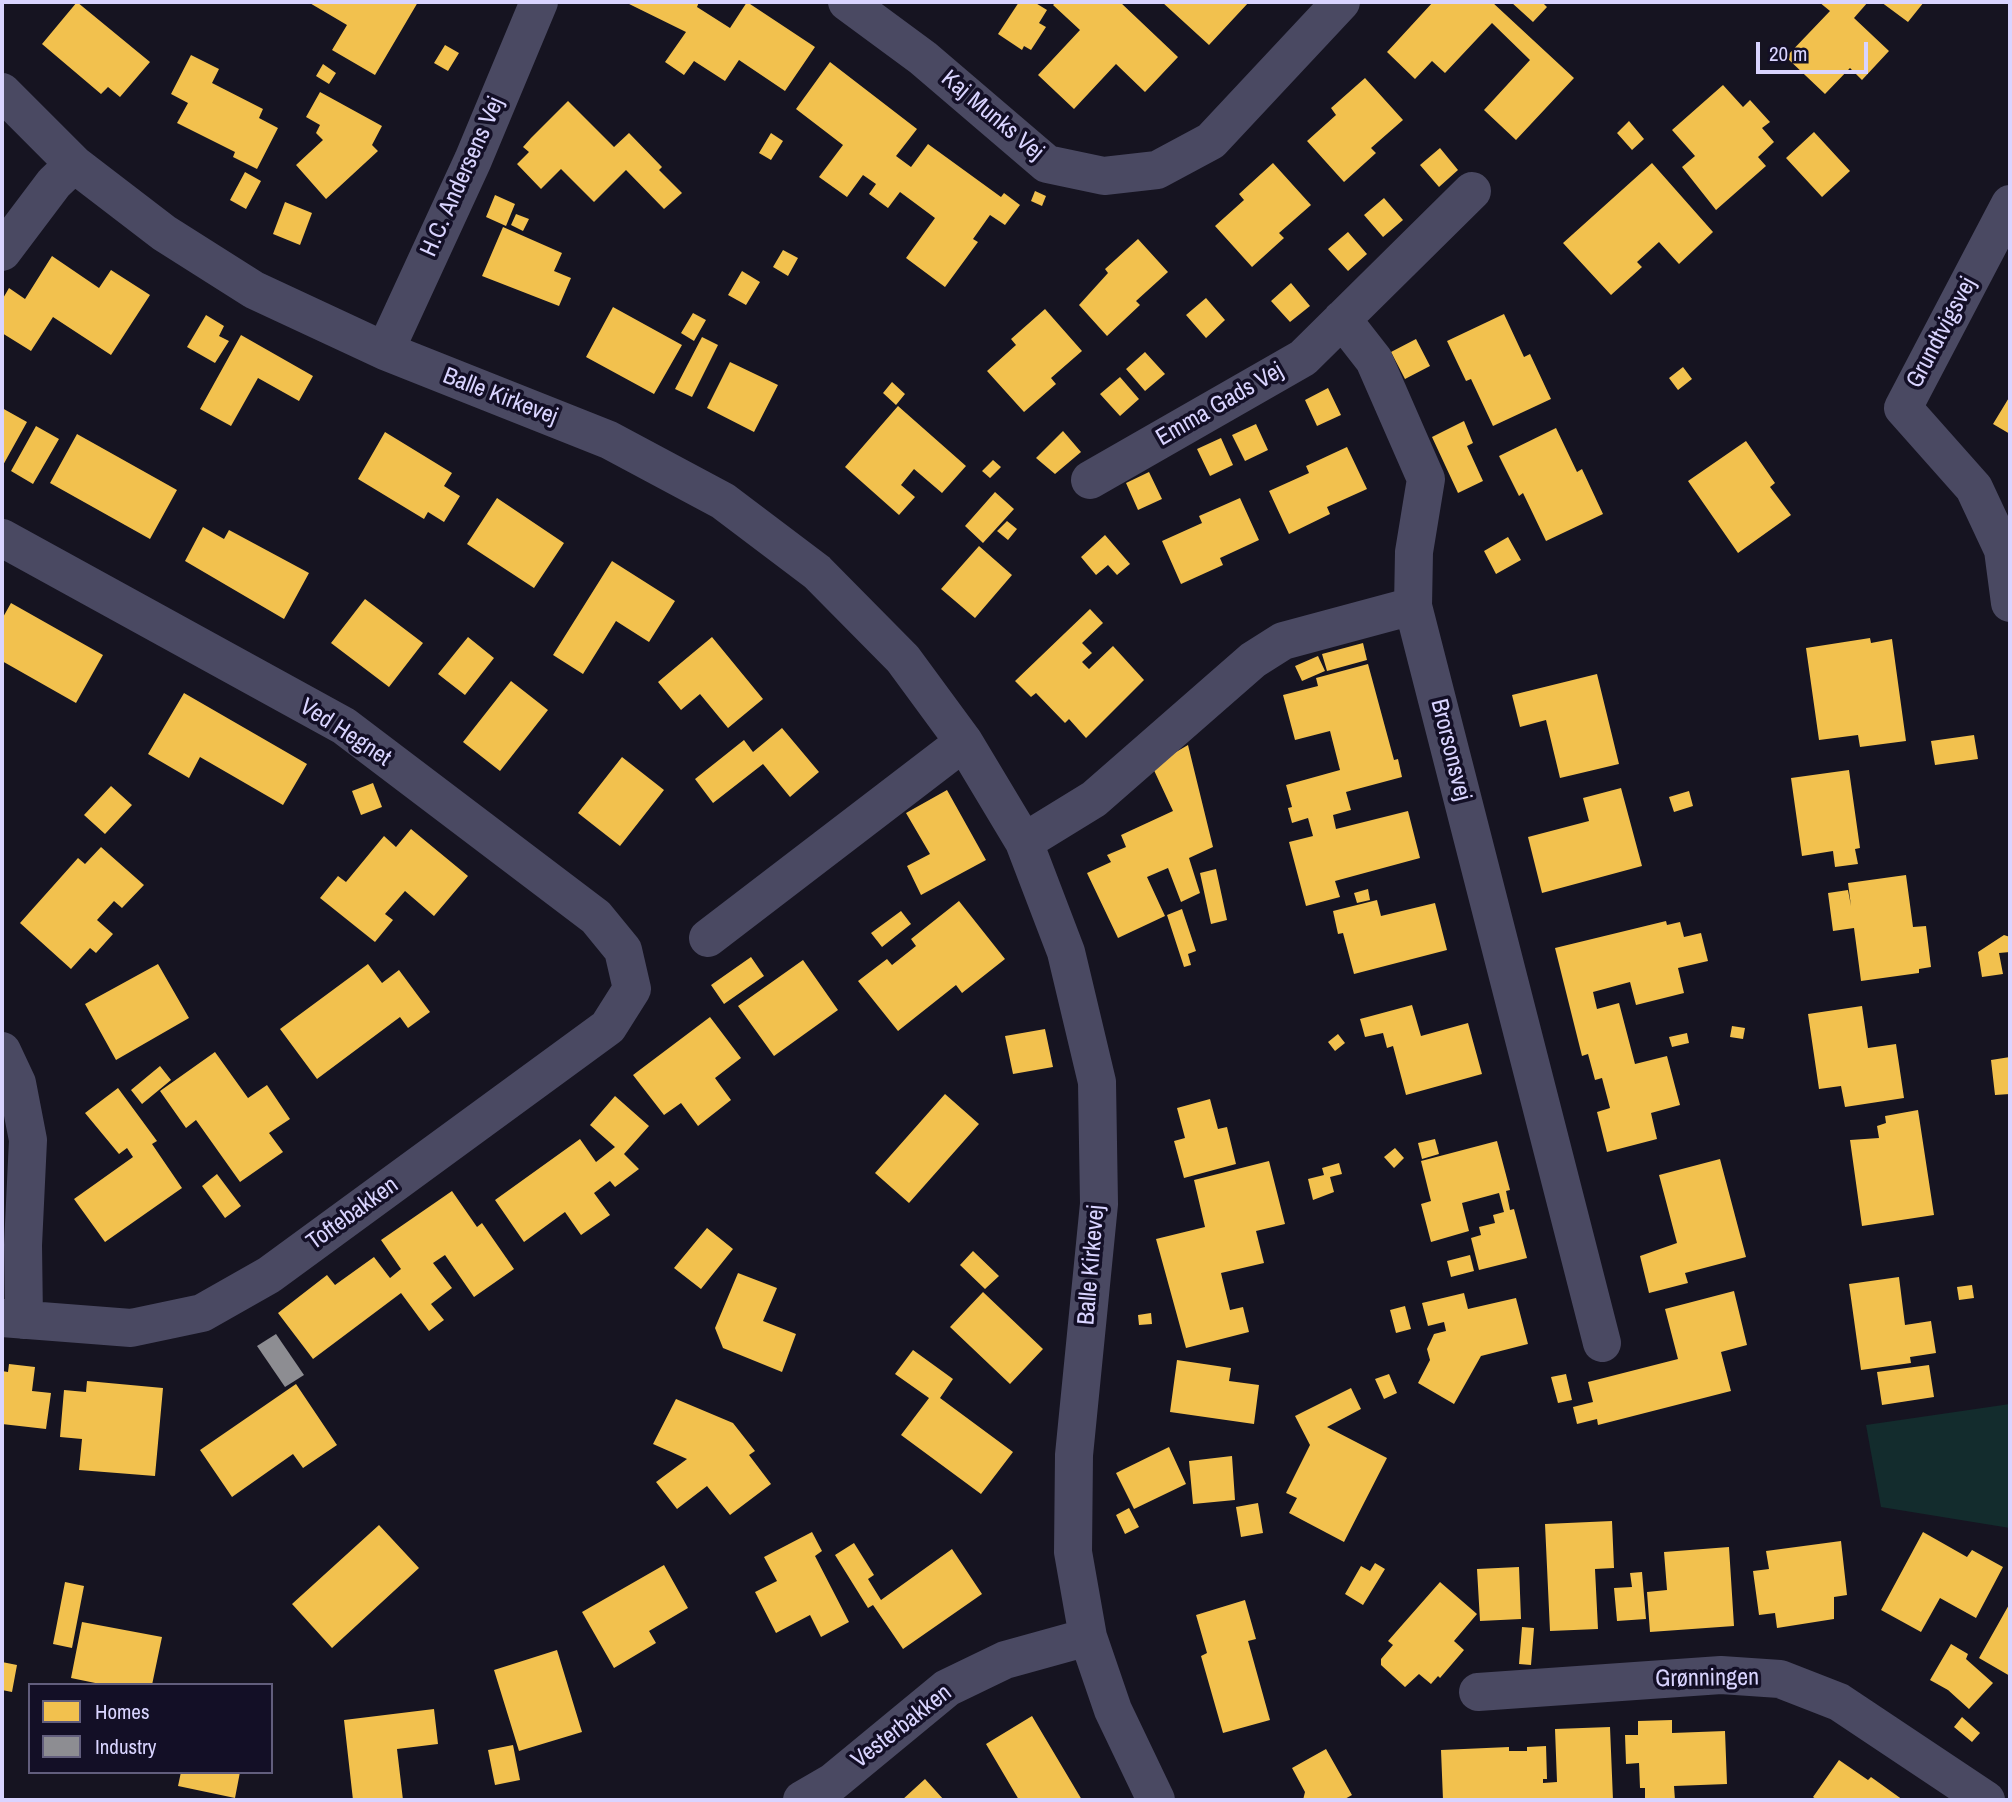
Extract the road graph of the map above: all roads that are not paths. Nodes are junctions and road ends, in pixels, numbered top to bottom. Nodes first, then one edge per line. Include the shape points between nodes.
1 (540, 2) edge
2 (847, 2) edge
3 (1341, 2) edge
4 (2, 92) edge
5 (74, 164) junction
6 (1472, 191) dead end
7 (2010, 204) edge
8 (2, 252) edge
9 (1342, 319) junction
10 (385, 351) junction
11 (1090, 480) dead end
12 (2, 538) edge
13 (2010, 603) edge
14 (1413, 606) junction
15 (964, 742) junction
16 (1024, 842) junction
17 (708, 938) dead end
18 (632, 989) joint
19 (2, 1051) edge
20 (13, 1319) edge
21 (1602, 1343) dead end
22 (1088, 1637) junction
23 (1478, 1692) dead end
24 (802, 1800) edge
25 (1156, 1800) edge
26 (1986, 1800) edge

1 - 10 street, H.C. Andersens Vej
2 - 3 street, Kaj Munks Vej via 923,58 1047,164 1104,176 1157,170 1211,141
4 - 5 street, Balle Kirkevej
5 - 8 street
5 - 10 street, Balle Kirkevej via 164,233 254,290
6 - 9 street, Emma Gads Vej
7 - 13 street, Grundtvigsvej via 1903,408 1974,488 2003,550
9 - 11 street, Emma Gads Vej via 1303,358
9 - 14 street via 1374,360 1426,480 1414,552
10 - 15 street, Balle Kirkevej via 609,440 723,501 817,572 903,659
12 - 18 street, Ved Hegnet via 344,726 596,917 623,950
14 - 16 street via 1283,641 1253,660 1094,799
14 - 21 street, Brorsonsvej
15 - 16 street, Balle Kirkevej
15 - 17 street
16 - 22 street, Balle Kirkevej via 1066,951 1097,1082 1099,1205 1074,1455 1073,1552
18 - 20 street, Toftebakken via 607,1027 269,1275 202,1313 131,1328
19 - 20 street, Toftebakken via 17,1083 28,1140 22,1259
22 - 24 street, Vesterbakken via 1005,1660 947,1688 833,1782
22 - 25 street, Balle Kirkevej via 1113,1710
23 - 26 street, Grønningen via 1721,1675 1780,1679 1839,1702

